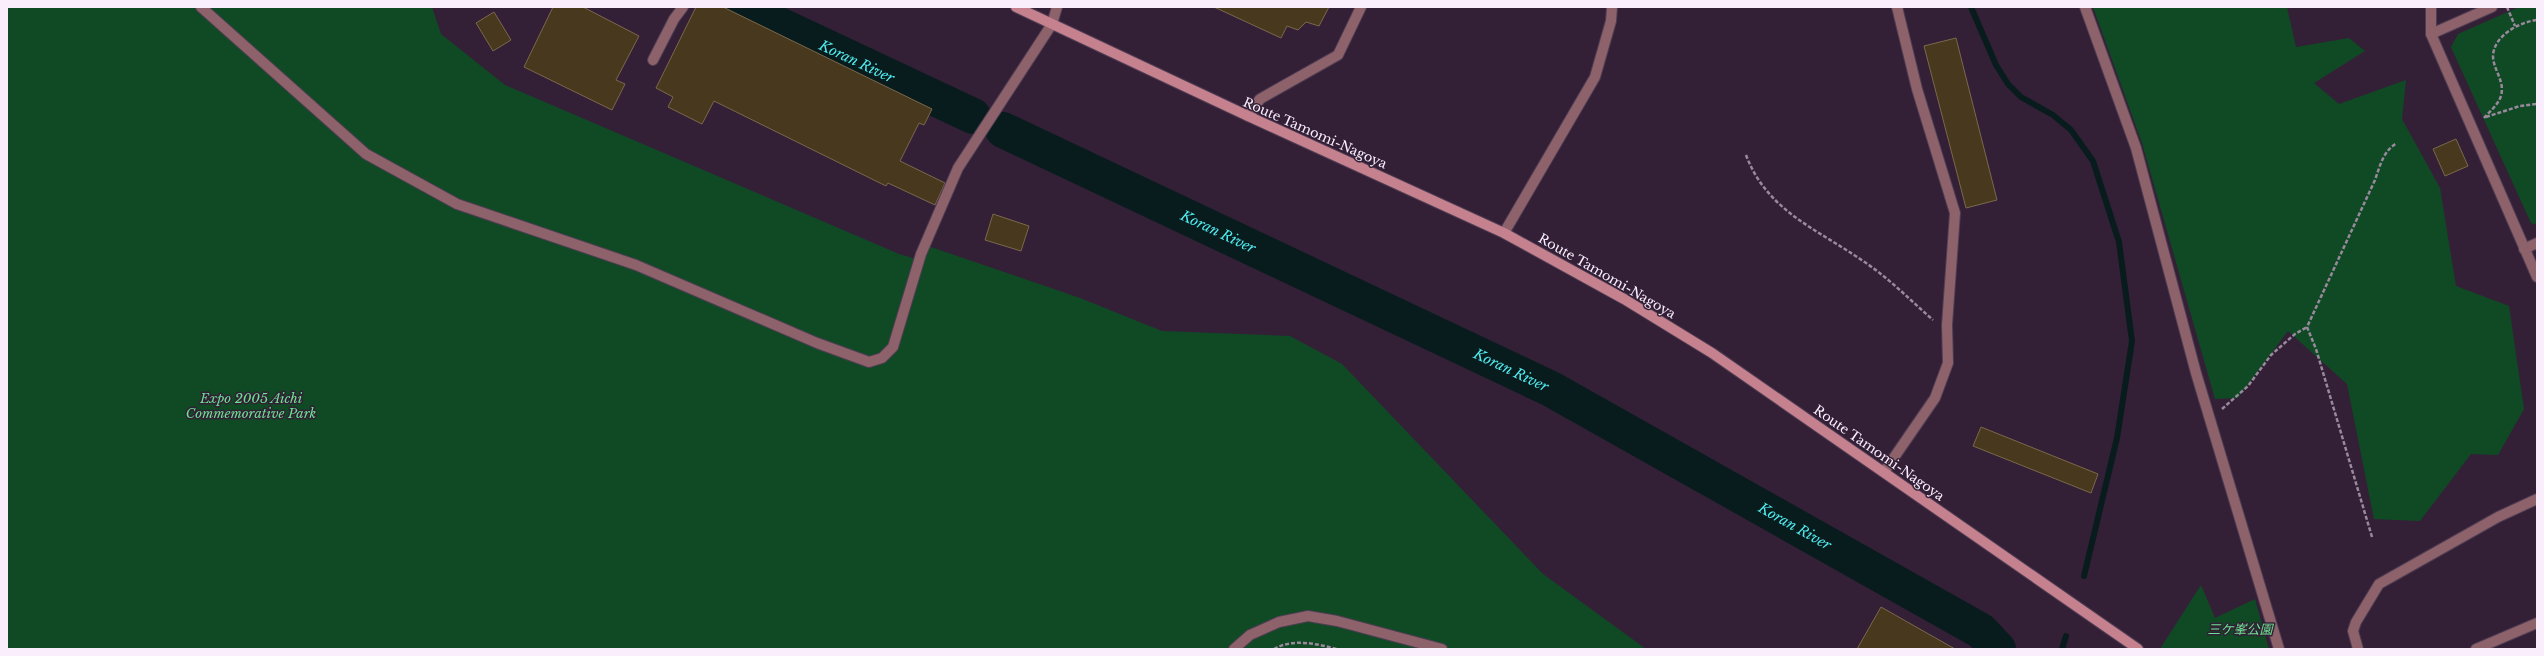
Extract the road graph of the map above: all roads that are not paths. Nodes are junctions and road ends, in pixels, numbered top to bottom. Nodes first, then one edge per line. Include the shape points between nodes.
1 (201, 7) edge
2 (683, 7) edge
3 (1016, 7) edge
4 (1057, 7) edge
5 (1361, 7) edge
6 (1612, 7) edge
7 (1897, 7) edge
8 (2085, 7) edge
9 (2431, 7) edge
10 (2492, 7) edge
11 (1052, 24) junction
12 (2431, 34) junction
13 (653, 60) dead end
14 (1248, 116) junction
15 (1504, 233) junction
16 (2537, 243) edge
17 (2524, 249) junction
18 (2537, 277) edge
19 (1884, 472) junction
20 (2537, 499) edge
21 (2537, 623) edge
22 (1234, 649) edge
23 (1442, 649) edge
24 (2138, 649) edge
25 (2278, 649) edge
26 (2358, 649) edge
27 (2476, 649) edge

1 - 11 street via 366,154 423,186 457,204 636,265 817,344 869,362 882,358 893,347 921,254 958,168
2 - 13 street
3 - 11 main road, Route Tamomi-Nagoya
4 - 11 street
5 - 14 street via 1338,55 1260,99
6 - 15 street via 1611,21 1595,77
7 - 19 street via 1917,89 1955,213 1947,325 1948,363 1935,398
8 - 25 street via 2136,148 2210,417
9 - 12 street
10 - 12 street
11 - 14 main road, Route Tamomi-Nagoya
12 - 17 street
14 - 15 main road, Route Tamomi-Nagoya
15 - 19 main road, Route Tamomi-Nagoya via 1624,299 1712,353
16 - 17 street
17 - 18 street
19 - 24 main road, Route Tamomi-Nagoya
20 - 26 street via 2498,517 2379,584 2356,622 2353,632
21 - 27 street
22 - 23 street via 1250,635 1280,622 1308,616 1337,620

